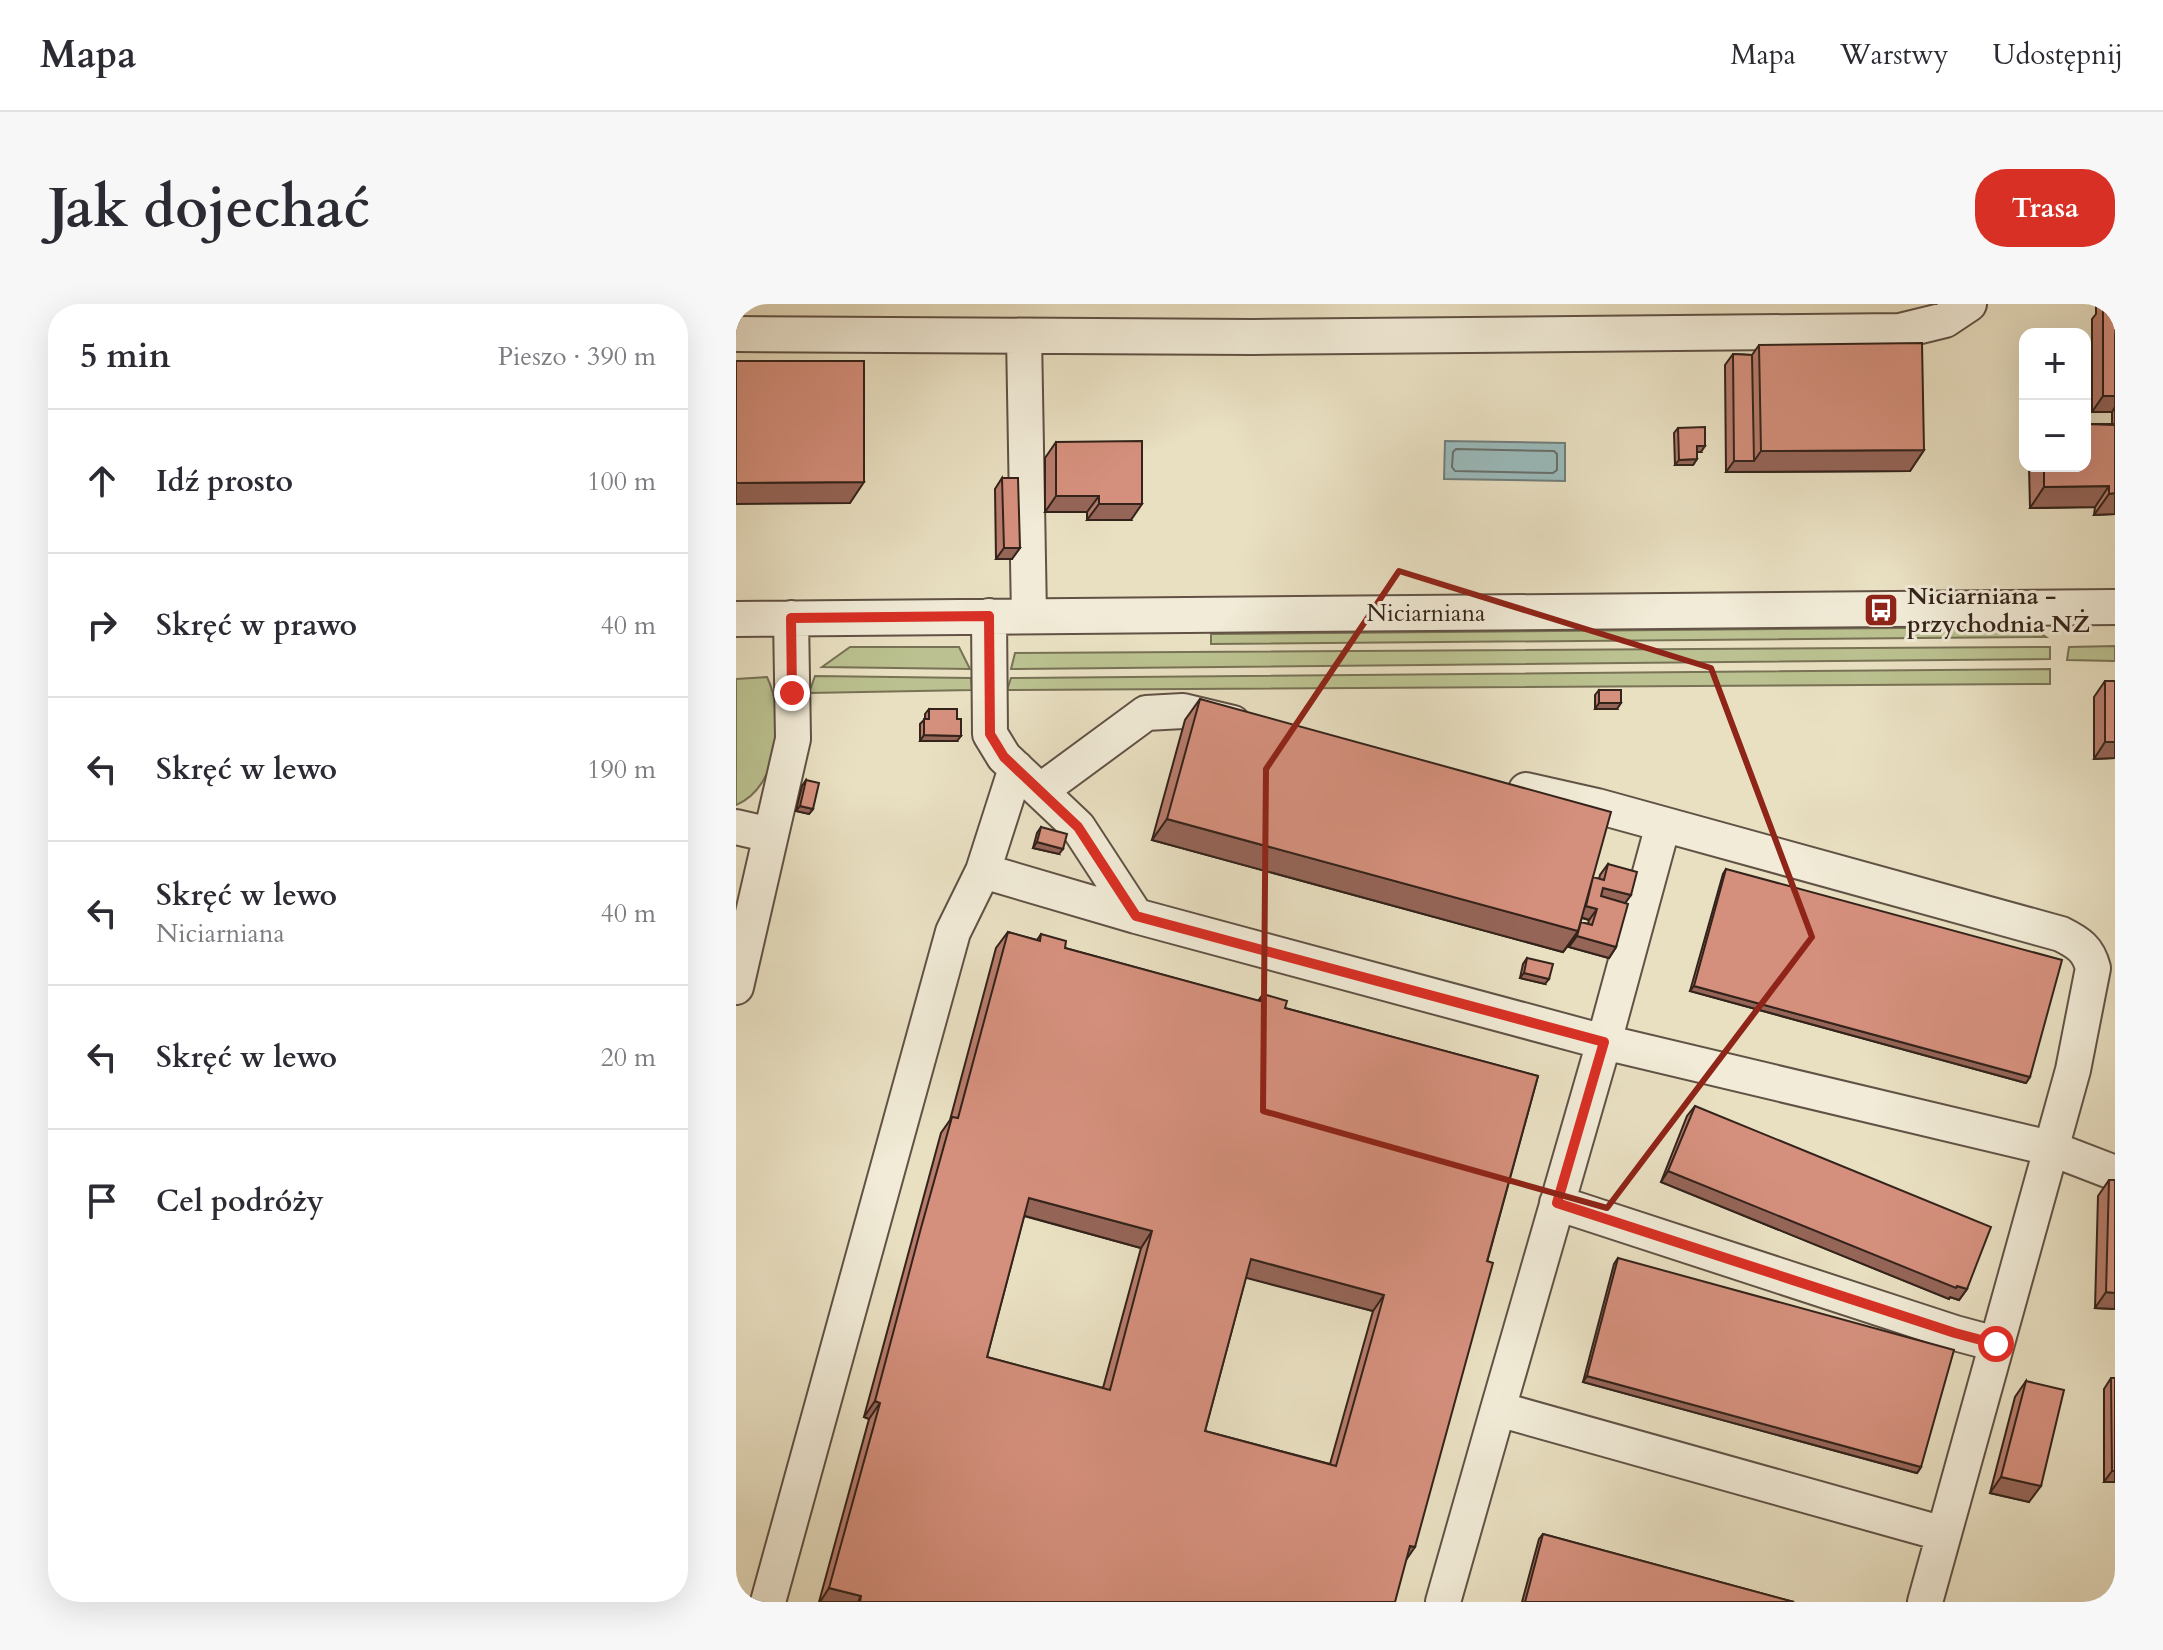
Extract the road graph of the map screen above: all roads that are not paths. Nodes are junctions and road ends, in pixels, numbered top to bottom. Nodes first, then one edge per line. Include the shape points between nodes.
1 (931, 304) edge
2 (1969, 304) edge
3 (736, 334) edge
4 (950, 334) junction
5 (1024, 336) junction
6 (2115, 607) edge
7 (989, 616) junction
8 (1029, 616) junction
9 (791, 618) junction
10 (736, 619) edge
11 (1260, 729) edge
12 (1016, 768) junction
13 (1489, 782) edge
14 (1040, 791) junction
15 (1663, 825) junction
16 (736, 827) edge
17 (771, 835) junction
18 (983, 871) junction
19 (1136, 916) junction
20 (736, 987) edge
21 (1604, 1042) junction
22 (2050, 1148) junction
23 (2115, 1173) edge
24 (1557, 1203) junction
25 (1996, 1344) junction
26 (1498, 1409) junction
27 (1944, 1534) junction
28 (768, 1602) edge
29 (1443, 1602) edge
30 (1925, 1602) edge

1 - 4 street
2 - 5 street via 1945,320 1900,331
3 - 4 street
4 - 5 street
5 - 8 street
6 - 8 street, Niciarniana
7 - 8 street, Niciarniana
7 - 9 street, Niciarniana
7 - 12 street via 990,734
9 - 10 street, Niciarniana
9 - 17 street via 793,739
11 - 14 street via 1183,711 1146,713
12 - 14 street
12 - 18 street
13 - 15 street
14 - 19 street via 1078,827
15 - 21 street
15 - 22 street via 2079,943 2093,968 2073,1070
16 - 17 street
17 - 20 street
18 - 19 street
18 - 28 street via 953,932
19 - 21 street
21 - 22 street
21 - 24 street
22 - 23 street
22 - 25 street
24 - 25 street
24 - 26 street
25 - 27 street
26 - 27 street
26 - 29 street
27 - 30 street

